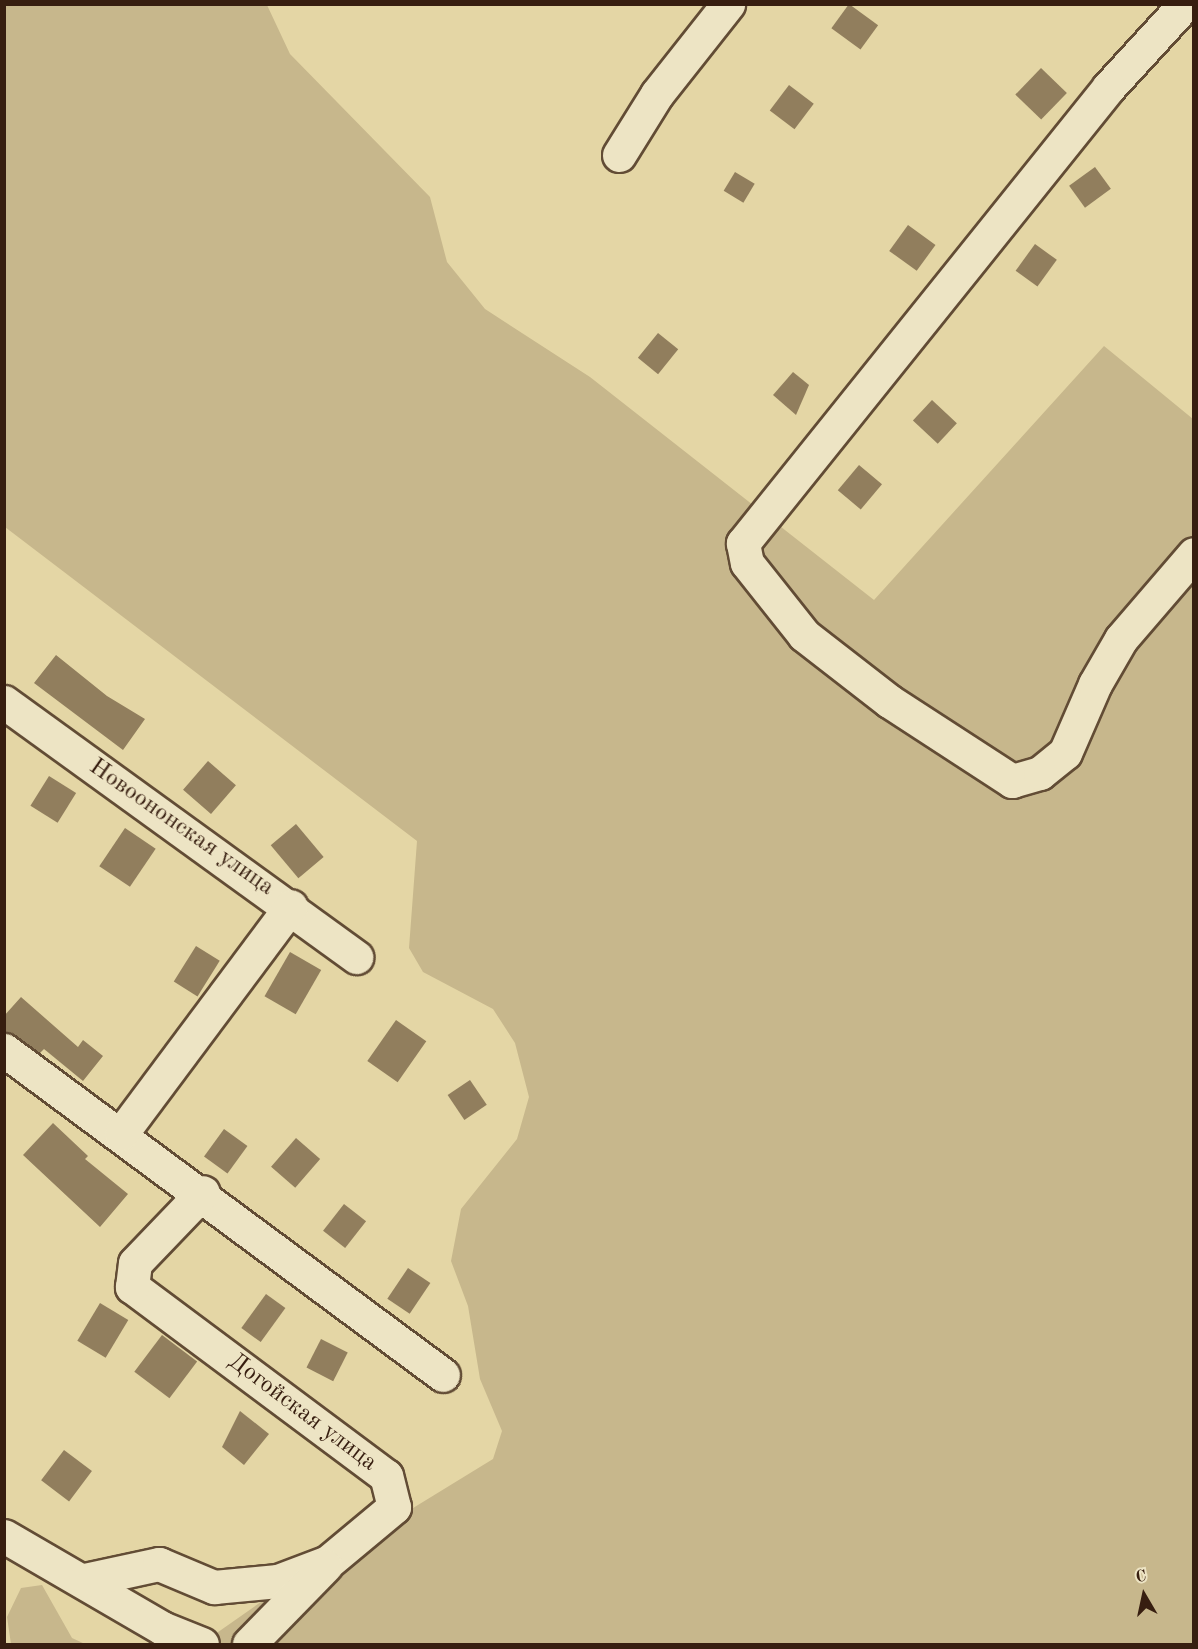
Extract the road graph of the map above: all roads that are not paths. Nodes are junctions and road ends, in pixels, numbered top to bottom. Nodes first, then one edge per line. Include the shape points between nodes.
1 (728, 4) edge
2 (1185, 4) edge
3 (619, 155) dead end
4 (1194, 554) edge
5 (4, 702) edge
6 (291, 906) junction
7 (356, 957) dead end
8 (4, 1050) edge
9 (121, 1134) junction
10 (203, 1192) junction
11 (443, 1375) dead end
12 (4, 1536) edge
13 (328, 1563) junction
14 (85, 1580) junction
15 (202, 1644) edge
16 (249, 1644) edge

1 - 3 street via 657,94
2 - 4 street via 1109,87 743,543 747,563 804,635 889,701 1012,781 1040,773 1065,753 1095,684 1121,639
5 - 6 street, Новоононская улица
6 - 7 street, Новоононская улица
6 - 9 street
8 - 9 street
9 - 10 street
10 - 11 street
10 - 13 street, Догойская улица via 135,1263 132,1287 386,1476 394,1508
12 - 14 street
13 - 14 street, Догойская улица via 278,1581 214,1587 159,1564
13 - 16 street
14 - 15 street via 162,1628

